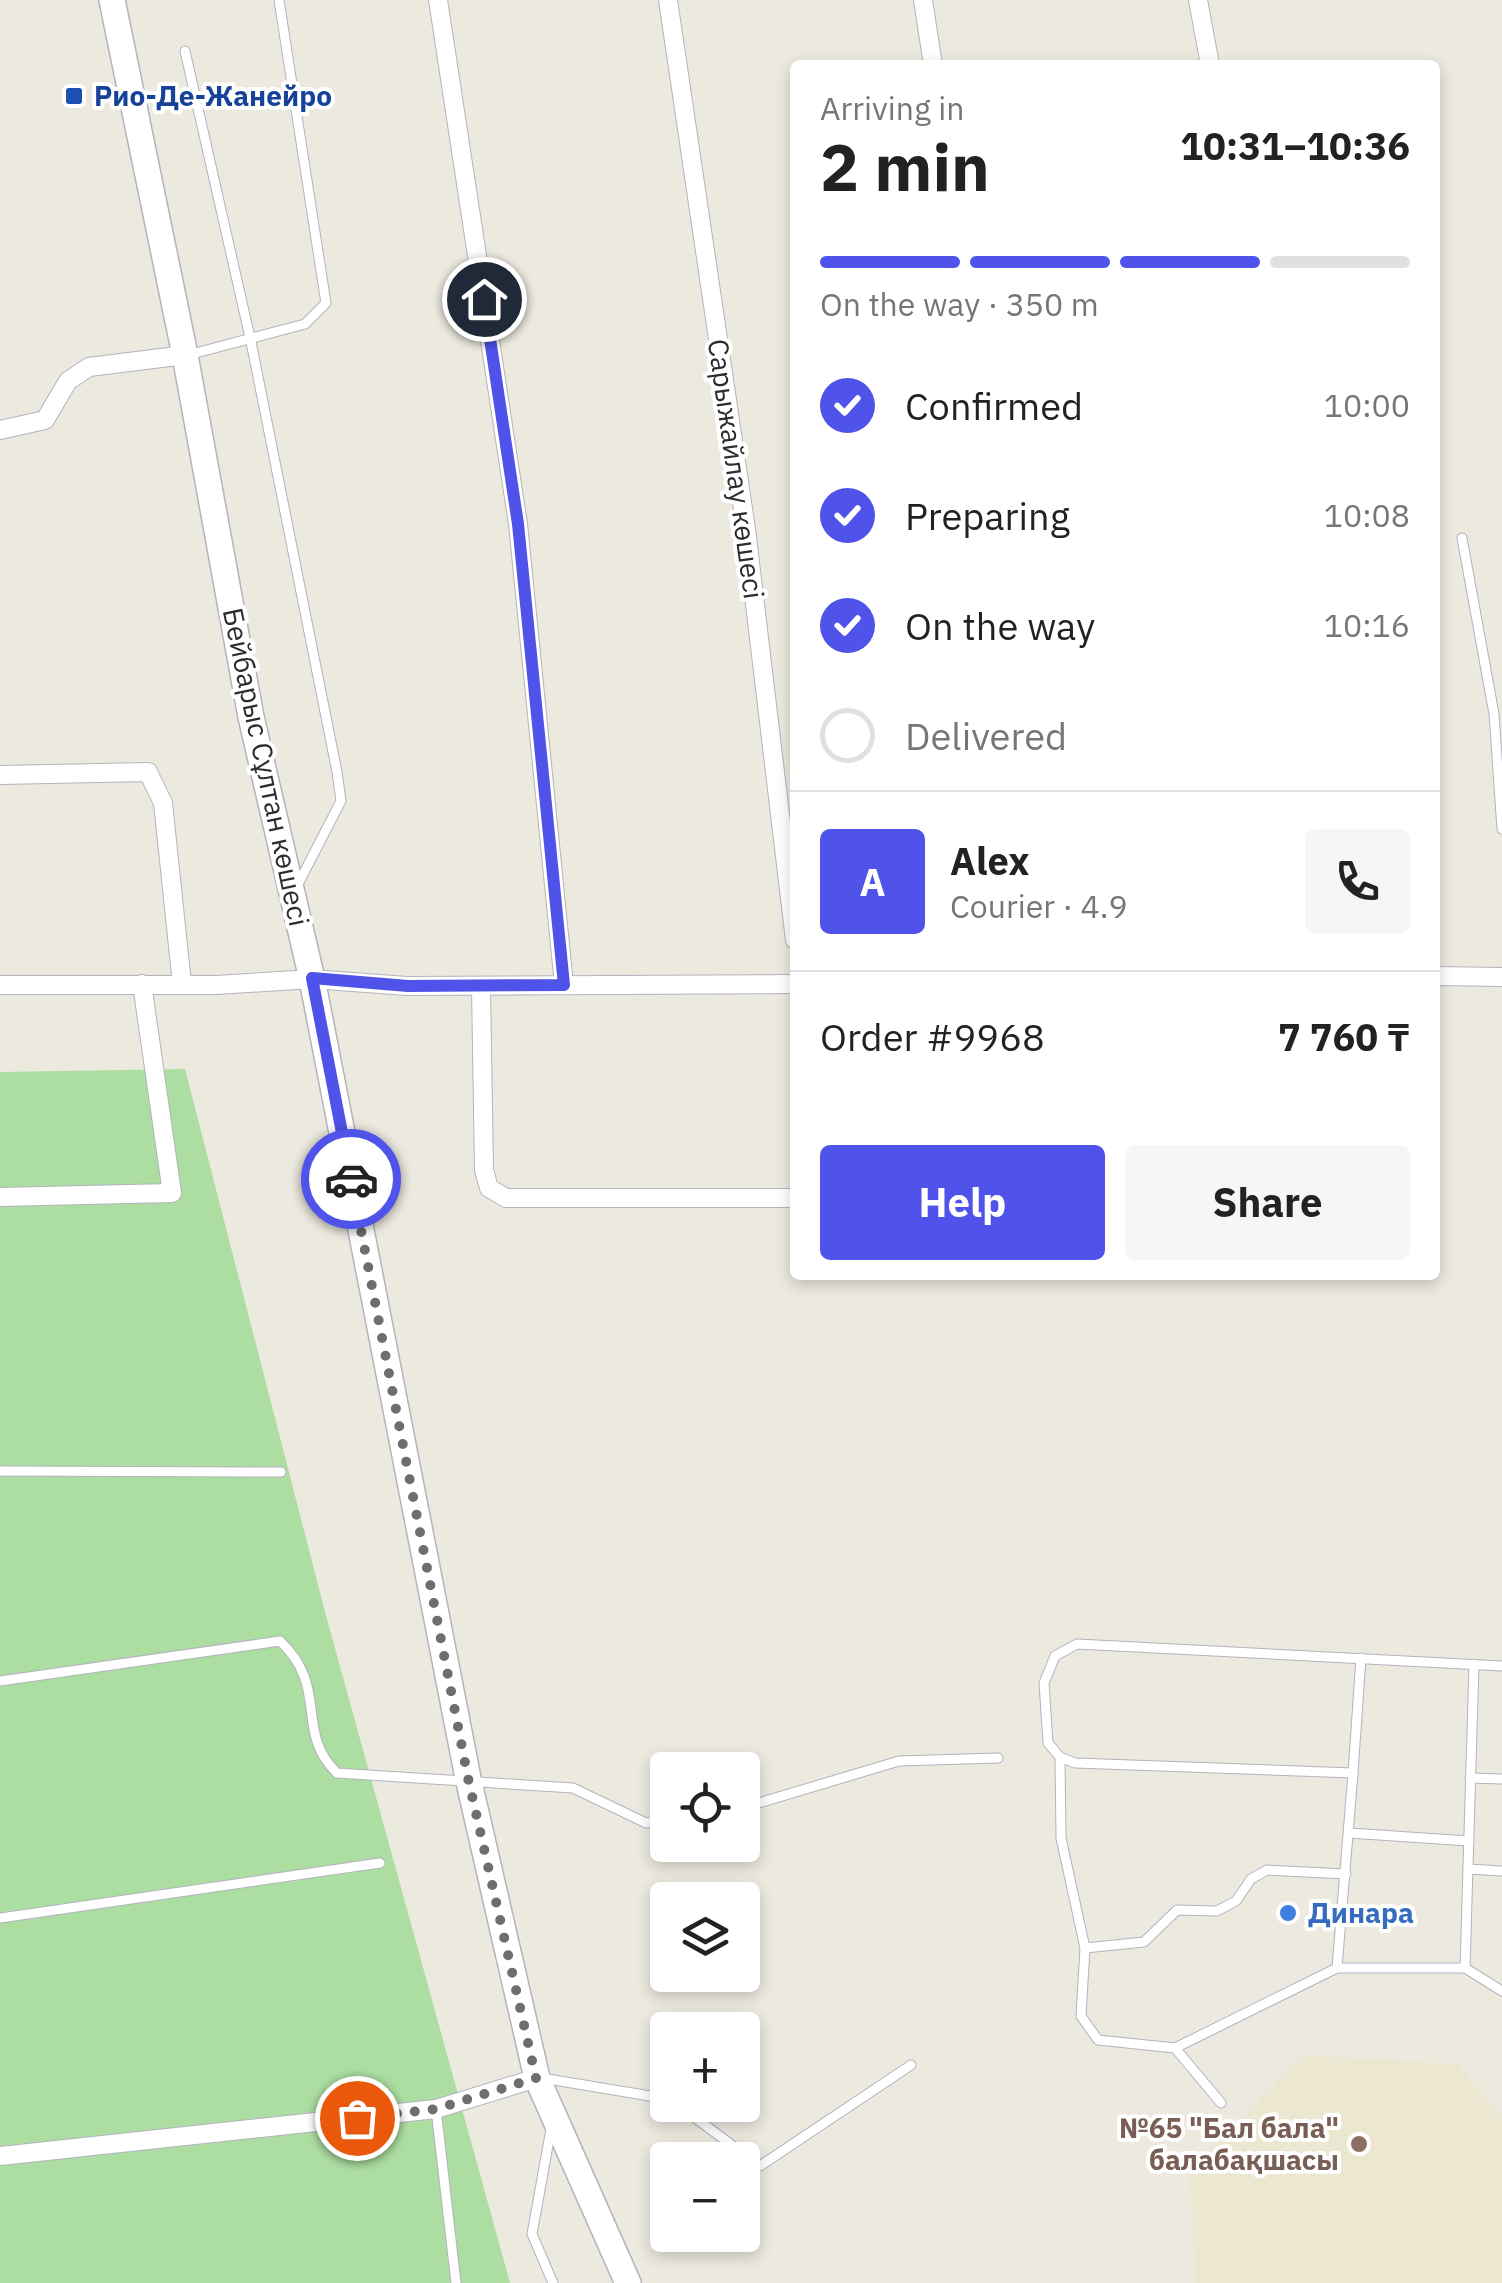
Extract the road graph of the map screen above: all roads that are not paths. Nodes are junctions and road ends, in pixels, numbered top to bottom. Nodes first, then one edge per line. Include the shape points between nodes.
1 (112, 0) edge
2 (279, 0) edge
3 (438, 0) edge
4 (668, 0) edge
5 (923, 0) edge
6 (1198, 0) edge
7 (186, 51) dead end
8 (932, 60) edge
9 (1209, 60) edge
10 (250, 342) junction
11 (185, 355) junction
12 (0, 430) edge
13 (1462, 538) dead end
14 (0, 774) edge
15 (1502, 829) edge
16 (292, 894) junction
17 (790, 898) edge
18 (1440, 976) edge
19 (1502, 976) edge
20 (312, 978) junction
21 (0, 984) edge
22 (142, 984) junction
23 (182, 984) junction
24 (790, 984) edge
25 (564, 985) junction
26 (481, 986) junction
27 (0, 1197) edge
28 (790, 1198) edge
29 (0, 1471) edge
30 (281, 1472) dead end
31 (1361, 1658) junction
32 (1474, 1664) junction
33 (1502, 1666) edge
34 (0, 1681) edge
35 (1060, 1757) junction
36 (998, 1758) dead end
37 (1352, 1773) junction
38 (468, 1778) junction
39 (1470, 1778) junction
40 (1502, 1779) edge
41 (760, 1803) edge
42 (650, 1822) edge
43 (1349, 1832) junction
44 (1468, 1841) junction
45 (380, 1863) dead end
46 (1468, 1870) junction
47 (1502, 1871) edge
48 (1346, 1874) junction
49 (0, 1918) edge
50 (1085, 1948) junction
51 (1337, 1968) junction
52 (1465, 1968) junction
53 (1502, 1991) edge
54 (1174, 2048) junction
55 (910, 2066) dead end
56 (536, 2078) junction
57 (650, 2096) edge
58 (1221, 2104) dead end
59 (436, 2109) junction
60 (554, 2117) junction
61 (701, 2122) edge
62 (0, 2156) edge
63 (456, 2283) edge
64 (553, 2283) edge
65 (628, 2283) edge

1 - 11 street, Бейбарыс Сұлтан көшесі
2 - 10 lane via 326,303 305,324
3 - 25 street via 518,524
4 - 17 street, Сарыжайлау көшесі via 746,529
5 - 8 street
6 - 9 street
7 - 10 lane
10 - 11 lane
10 - 16 lane via 340,801
11 - 12 street via 89,367 68,381 45,420
11 - 16 street, Бейбарыс Сұлтан көшесі via 250,718
13 - 15 lane via 1494,714
14 - 23 street via 148,772 163,803
16 - 20 street, Бейбарыс Сұлтан көшесі
18 - 19 street
20 - 23 street
20 - 26 street
20 - 38 street, Бейбарыс Сұлтан көшесі
21 - 22 street
22 - 23 street
22 - 27 street via 172,1194
24 - 25 street
25 - 26 street
26 - 28 street via 488,1188 506,1198
29 - 30 lane
31 - 32 lane
31 - 35 lane via 1077,1644 1056,1656 1044,1683 1048,1742
31 - 37 lane
32 - 33 lane
32 - 39 lane
34 - 38 lane via 280,1641 300,1660 313,1699 314,1738 337,1772
35 - 37 lane via 1076,1763
35 - 50 lane via 1060,1838
36 - 41 lane via 900,1761
37 - 43 lane
38 - 42 lane via 573,1788
38 - 56 street, Бейбарыс Сұлтан көшесі
39 - 40 lane
39 - 44 lane
43 - 44 lane
43 - 48 lane
44 - 46 lane
45 - 49 lane
46 - 47 lane
46 - 52 lane
48 - 50 lane via 1267,1870 1217,1911 1176,1910 1144,1942
48 - 51 lane
50 - 54 lane via 1081,2016 1088,2032 1098,2040
51 - 52 lane
51 - 54 lane
52 - 53 lane
54 - 58 lane
55 - 61 lane via 760,2166
56 - 57 lane
56 - 59 street
56 - 60 street, Бейбарыс Сұлтан көшесі
59 - 62 street
59 - 63 lane
60 - 64 lane via 532,2234
60 - 65 street, Бейбарыс Сұлтан көшесі

